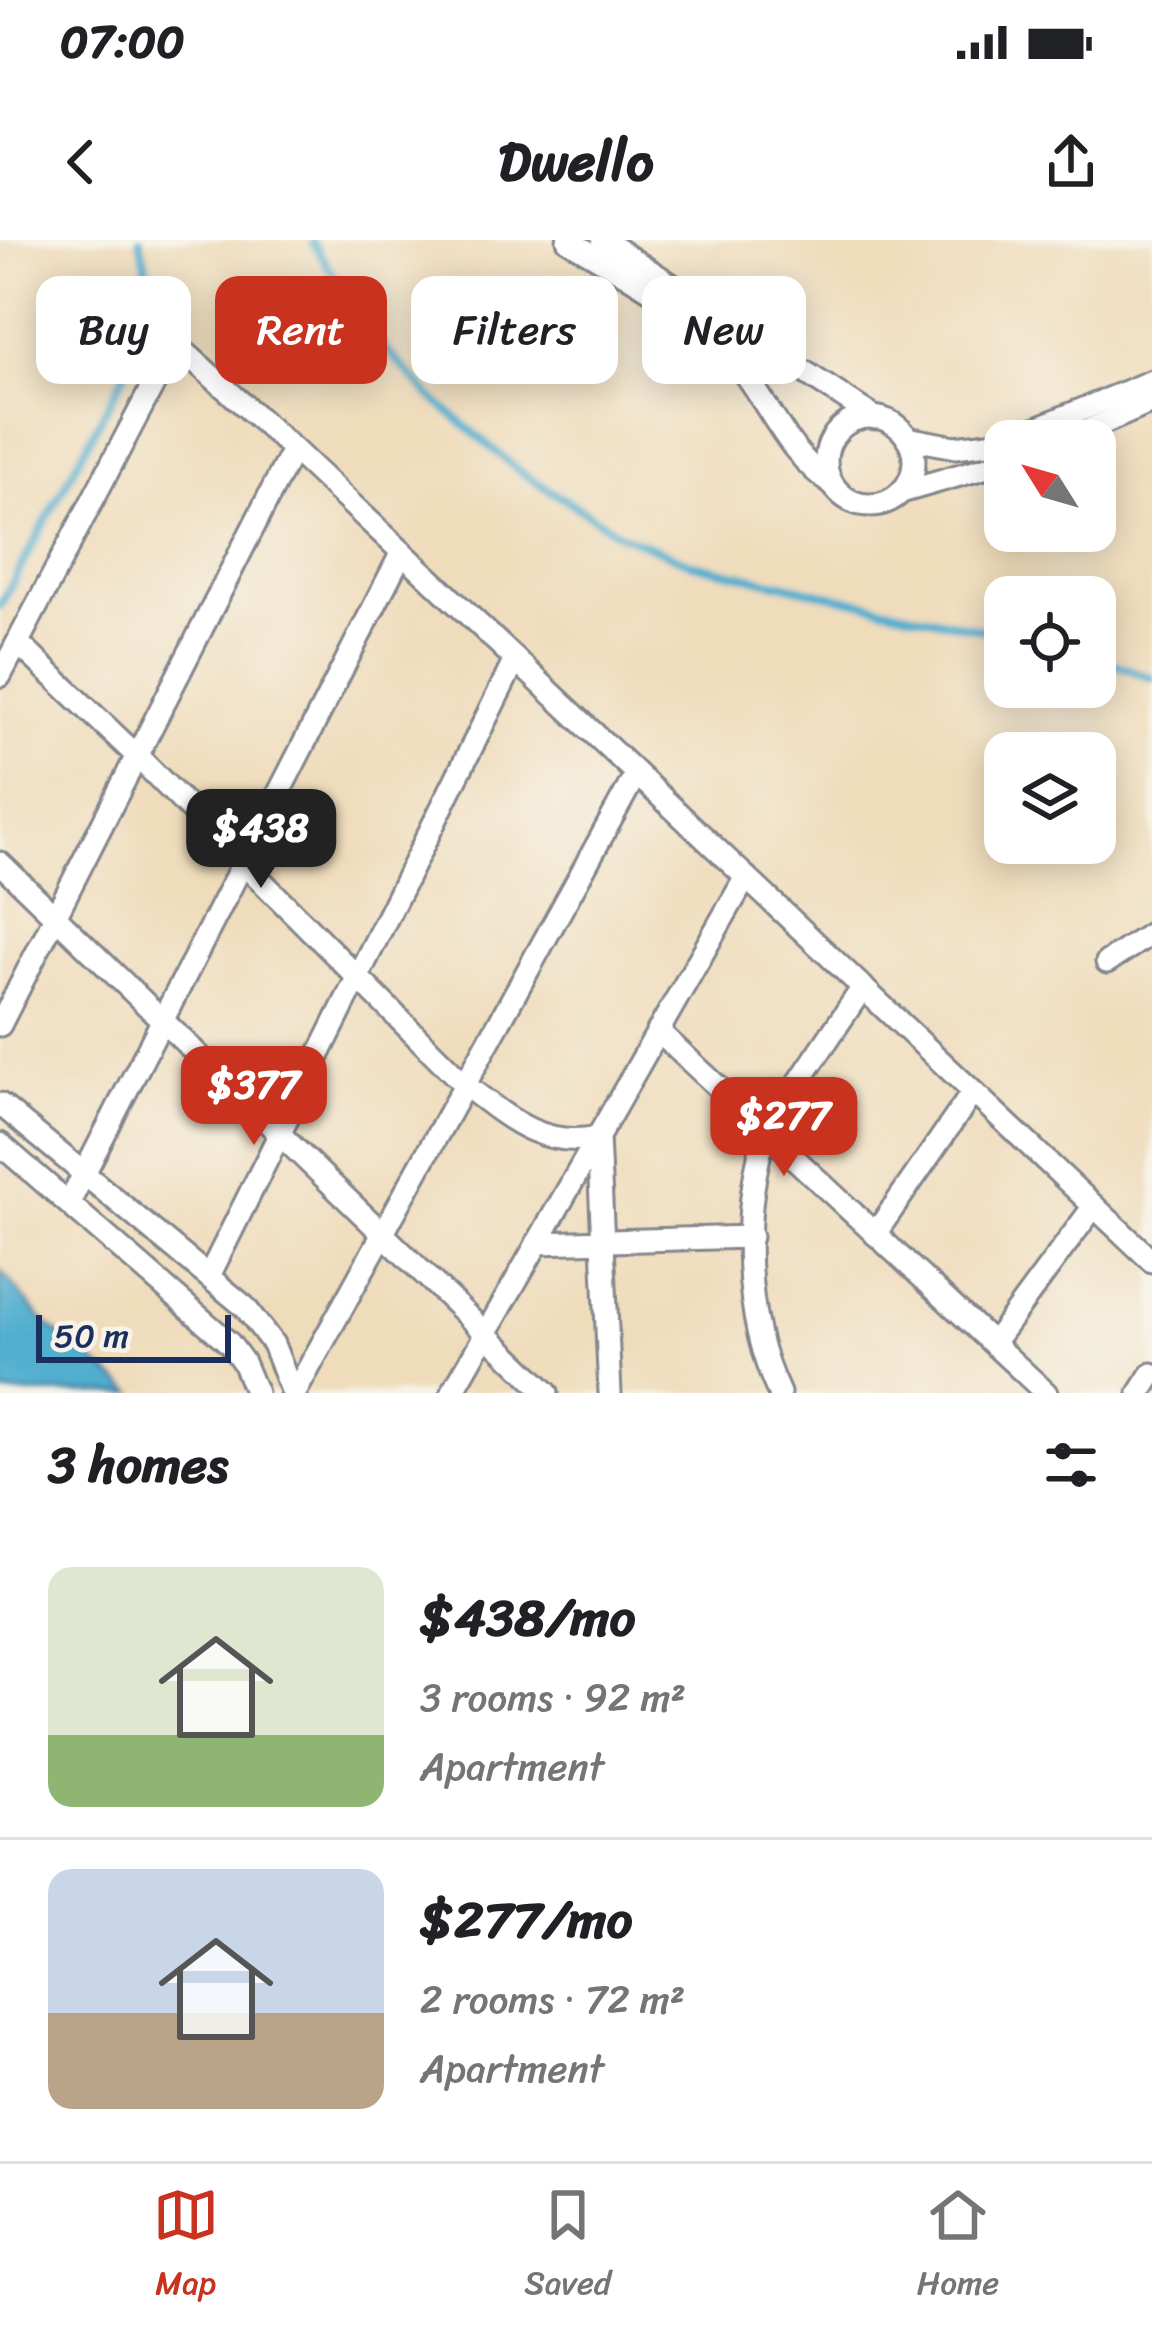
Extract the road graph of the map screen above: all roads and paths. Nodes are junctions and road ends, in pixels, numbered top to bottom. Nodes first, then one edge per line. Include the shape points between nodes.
1 (568, 240) edge
2 (603, 240) edge
3 (1152, 381) edge
4 (1152, 402) edge
5 (875, 418) junction
6 (1056, 420) edge
7 (1111, 420) edge
8 (907, 438) junction
9 (984, 444) edge
10 (293, 449) junction
11 (984, 468) edge
12 (833, 484) junction
13 (901, 492) junction
14 (402, 552) junction
15 (18, 643) junction
16 (515, 660) junction
17 (0, 676) edge
18 (137, 756) junction
19 (636, 774) junction
20 (0, 862) edge
21 (243, 863) junction
22 (746, 877) junction
23 (56, 916) junction
24 (1152, 933) edge
25 (1107, 962) dead end
26 (357, 977) junction
27 (863, 987) junction
28 (163, 1020) junction
29 (0, 1025) edge
30 (658, 1031) junction
31 (465, 1084) junction
32 (974, 1092) junction
33 (0, 1104) edge
34 (766, 1131) junction
35 (279, 1133) junction
36 (598, 1137) junction
37 (0, 1144) edge
38 (84, 1174) junction
39 (69, 1203) junction
40 (1094, 1207) junction
41 (383, 1234) junction
42 (875, 1234) junction
43 (751, 1237) junction
44 (602, 1241) junction
45 (537, 1243) junction
46 (1152, 1261) edge
47 (208, 1276) junction
48 (486, 1334) junction
49 (993, 1343) junction
50 (1152, 1374) edge
51 (256, 1393) edge
52 (293, 1393) edge
53 (452, 1393) edge
54 (547, 1393) edge
55 (610, 1393) edge
56 (779, 1393) edge
57 (1046, 1393) edge
58 (1140, 1393) edge

1 - 12 street via 699,325 745,373 791,449
2 - 5 street
3 - 6 street
4 - 7 street
5 - 8 street
5 - 12 street via 847,424 833,438 826,466
8 - 9 street
8 - 13 street via 913,466
10 - 14 street
10 - 15 street via 177,353
10 - 18 street
11 - 13 street
12 - 13 street via 864,505
14 - 16 street
14 - 21 street
15 - 17 street
15 - 18 street
16 - 19 street
16 - 26 street
18 - 21 street
18 - 23 street
19 - 22 street
19 - 31 street
20 - 23 street
21 - 26 street
21 - 28 street
22 - 27 street
22 - 30 street
23 - 28 street
23 - 29 street
24 - 25 street
26 - 31 street
26 - 35 street
27 - 32 street
27 - 34 street
28 - 35 street
28 - 38 street
30 - 34 street
30 - 36 street
31 - 36 street via 523,1129 575,1142
31 - 41 street
32 - 40 street
32 - 42 street
33 - 38 street
34 - 42 street
34 - 43 street
35 - 41 street
35 - 47 street
36 - 44 street
36 - 45 street
37 - 39 street
38 - 39 street
38 - 47 street
39 - 51 street via 229,1343
40 - 46 street
40 - 49 street
41 - 48 street
41 - 52 street
42 - 49 street
43 - 44 street
43 - 56 street via 758,1325
44 - 45 street
44 - 55 street
45 - 48 street
47 - 52 street via 260,1324
48 - 53 street
48 - 54 street
49 - 57 street
50 - 58 street

